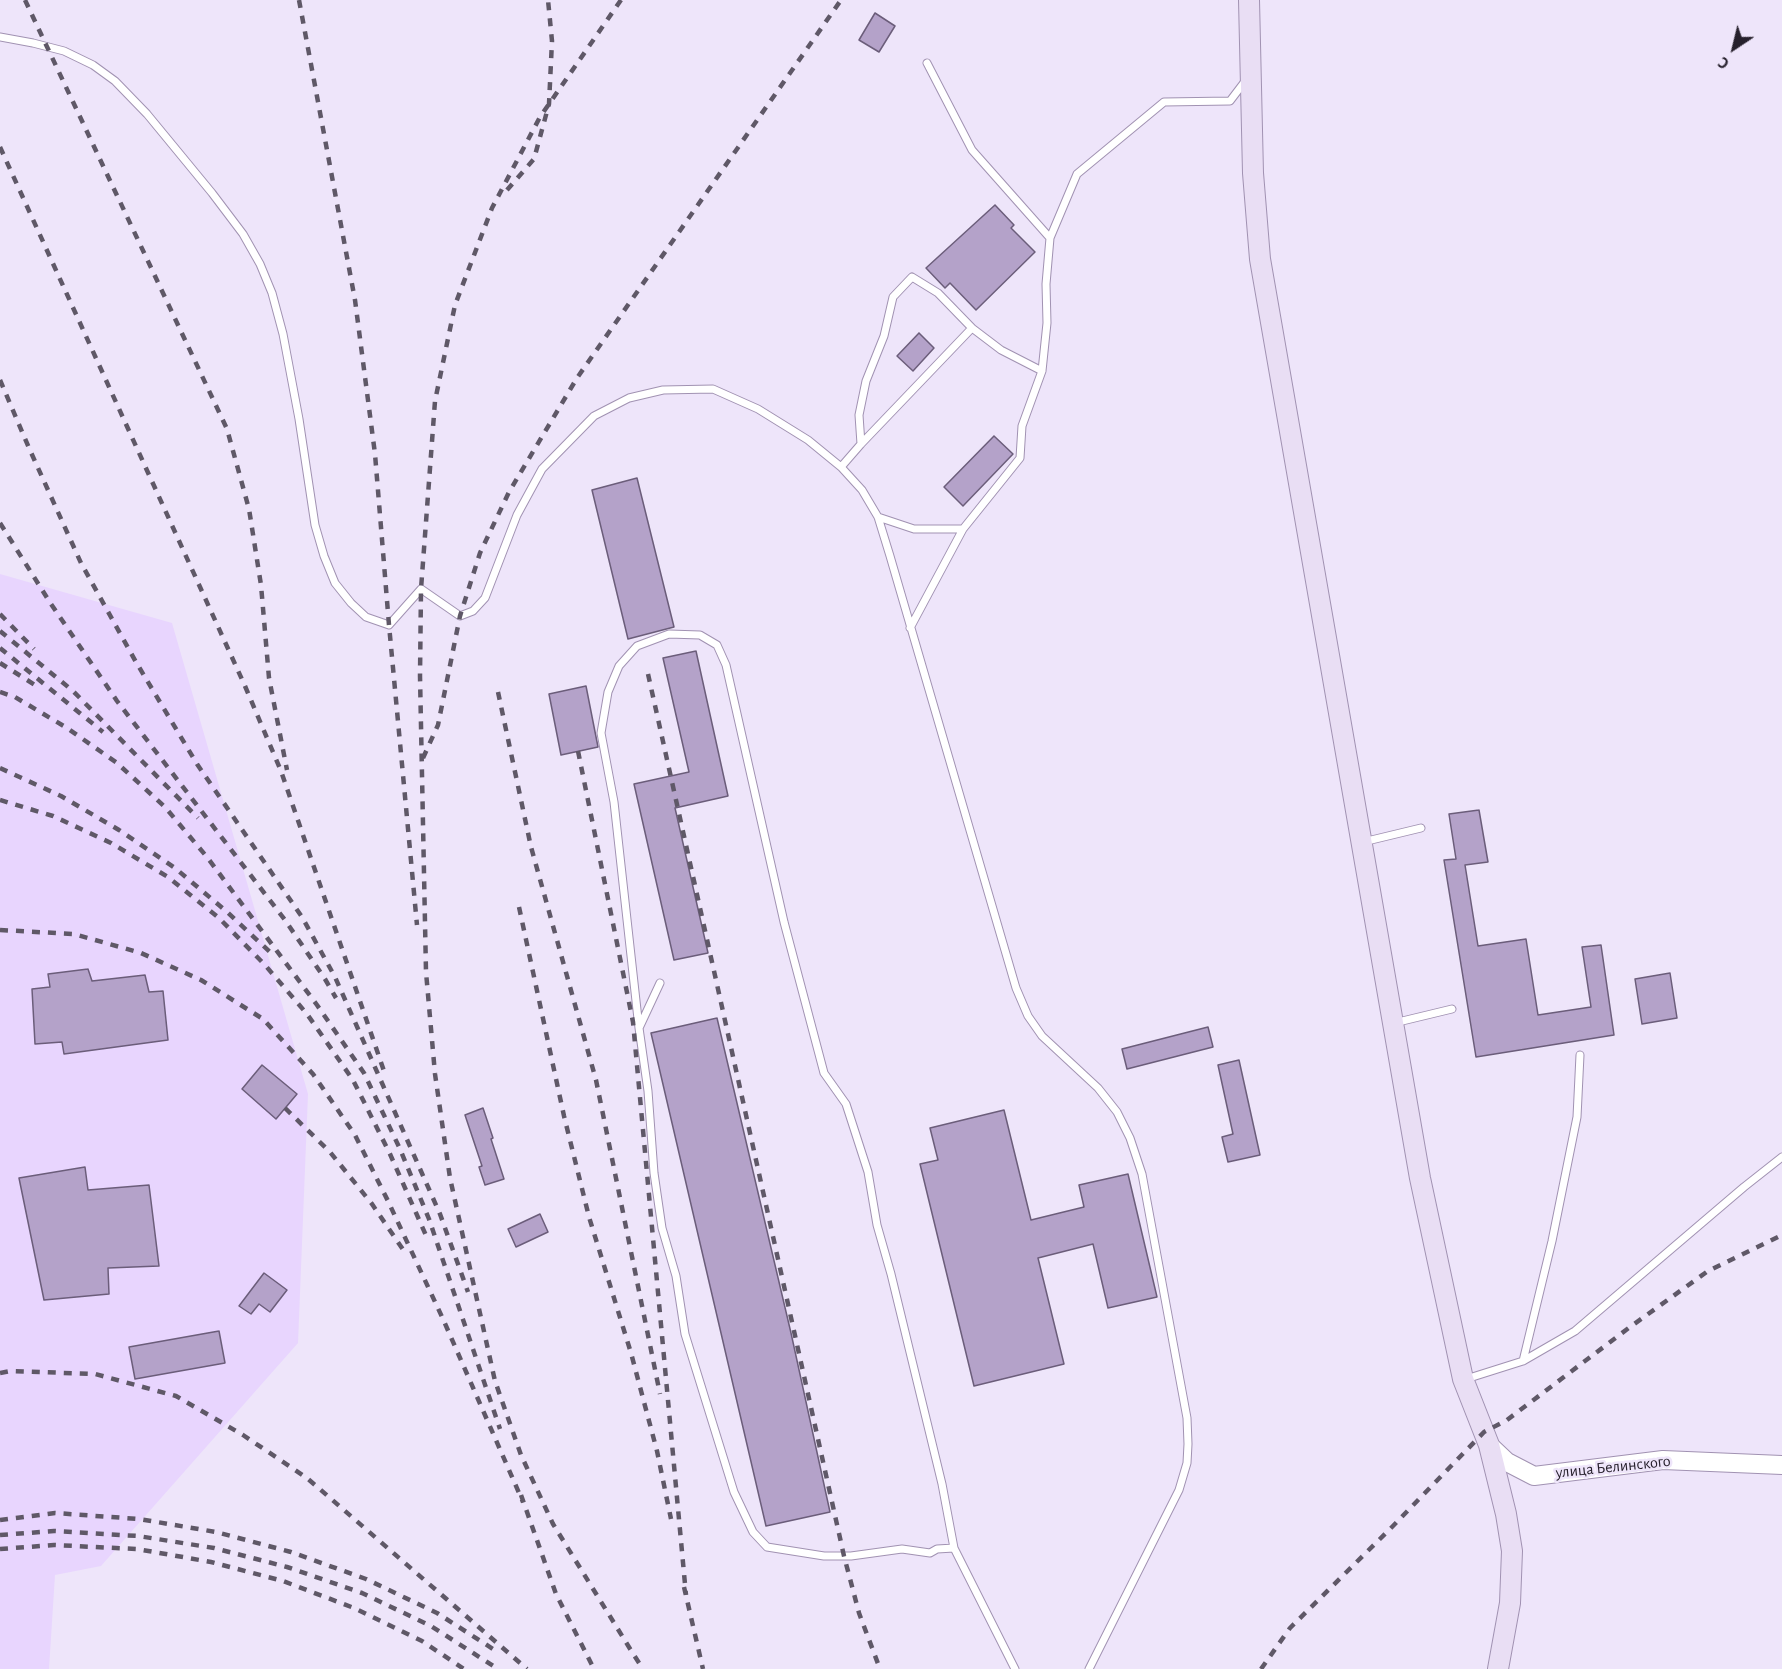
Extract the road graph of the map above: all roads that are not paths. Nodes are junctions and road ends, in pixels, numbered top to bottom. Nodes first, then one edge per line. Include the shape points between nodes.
1 (1249, 0) edge
2 (0, 37) edge
3 (927, 63) dead end
4 (1250, 75) junction
5 (1050, 238) junction
6 (972, 328) junction
7 (1042, 371) junction
8 (861, 444) junction
9 (841, 467) junction
10 (878, 517) junction
11 (963, 529) junction
12 (910, 628) junction
13 (1421, 828) dead end
14 (1363, 842) junction
15 (660, 983) dead end
16 (1452, 1009) dead end
17 (1394, 1023) junction
18 (639, 1029) junction
19 (1580, 1055) dead end
20 (1782, 1157) edge
21 (1523, 1361) junction
22 (1463, 1379) junction
23 (1490, 1445) junction
24 (1782, 1465) edge
25 (954, 1548) junction
26 (1015, 1669) edge
27 (1089, 1669) edge
28 (1498, 1669) edge

1 - 4 main road
2 - 9 lane via 64,51 115,81 147,114 243,234 272,293 283,334 315,525 324,556 335,584 366,617 389,625 421,589 460,616 473,611 485,598 517,515 542,469 594,416 629,398 663,390 713,390 758,409 808,440
3 - 5 lane via 972,150
4 - 5 lane via 1230,101 1164,102 1077,174
4 - 14 main road via 1252,173 1260,259
5 - 7 lane
6 - 7 lane via 1001,350
6 - 8 lane
6 - 8 lane via 938,292 912,277 893,297 884,336 866,381 859,415
7 - 11 lane via 1022,426 1020,458
8 - 9 lane
9 - 10 lane via 862,490
10 - 11 lane via 914,529
10 - 12 lane
11 - 12 lane
12 - 27 lane via 1016,988 1028,1016 1042,1036 1098,1088 1117,1112 1130,1138 1142,1174 1187,1419 1187,1463 1179,1490
13 - 14 lane
14 - 17 main road
15 - 18 lane
16 - 17 lane
17 - 22 main road via 1420,1178
18 - 25 lane via 662,1228 676,1276 685,1334 734,1492 753,1532 767,1547 824,1556 902,1549 930,1553
18 - 25 lane via 614,802 601,733 615,675 637,646 669,634 700,635 717,645 726,665 784,922 824,1073 846,1104 868,1172 877,1226 942,1484
19 - 21 lane via 1577,1117
20 - 21 lane via 1575,1331
21 - 22 lane
22 - 23 main road
23 - 24 street, улица Белинского via 1507,1462 1534,1476 1663,1460
23 - 28 main road via 1512,1551 1510,1603
25 - 26 lane

